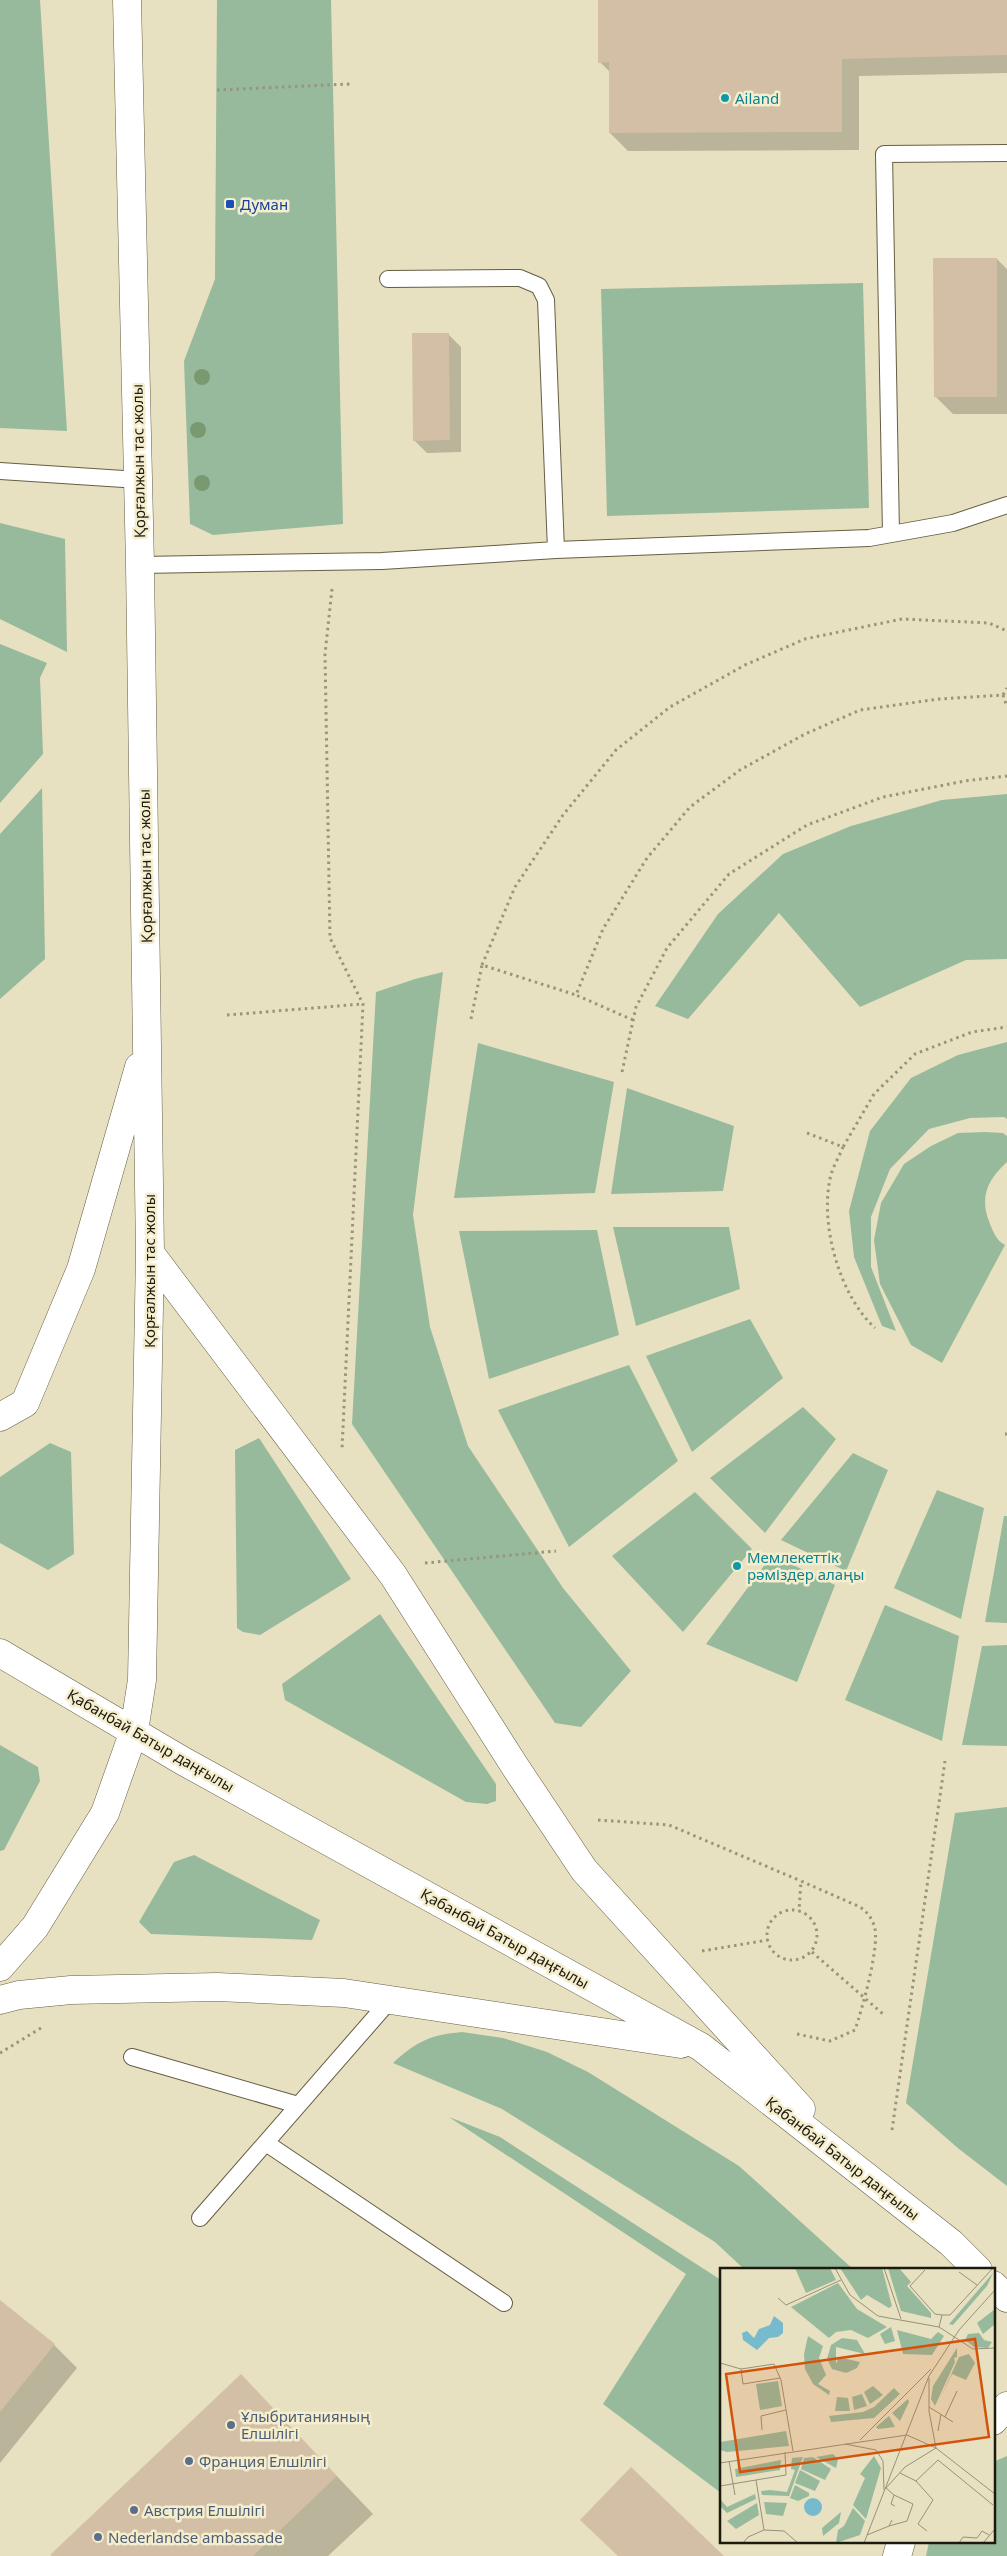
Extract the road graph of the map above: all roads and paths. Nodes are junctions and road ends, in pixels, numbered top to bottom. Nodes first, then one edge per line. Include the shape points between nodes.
1 (127, 0) edge
2 (350, 84) dead end
3 (217, 90) dead end
4 (1007, 153) edge
5 (388, 279) dead end
6 (0, 471) edge
7 (139, 480) junction
8 (1007, 505) edge
9 (891, 534) junction
10 (556, 550) junction
11 (334, 562) junction
12 (140, 565) junction
13 (1007, 631) edge
14 (1007, 688) edge
15 (1003, 695) junction
16 (1007, 707) edge
17 (1007, 776) edge
18 (482, 965) junction
19 (576, 995) junction
20 (364, 1004) junction
21 (227, 1015) dead end
22 (471, 1019) dead end
23 (633, 1020) junction
24 (1007, 1027) edge
25 (147, 1039) junction
26 (622, 1072) dead end
27 (807, 1133) dead end
28 (843, 1147) junction
29 (150, 1253) junction
30 (875, 1328) dead end
31 (0, 1417) edge
32 (342, 1449) dead end
33 (556, 1551) dead end
34 (423, 1563) dead end
35 (0, 1653) edge
36 (134, 1731) junction
37 (946, 1761) dead end
38 (598, 1820) dead end
39 (801, 1881) junction
40 (799, 1911) junction
41 (768, 1940) junction
42 (702, 1951) dead end
43 (812, 1952) junction
44 (0, 1968) edge
45 (865, 1998) junction
46 (390, 1999) junction
47 (0, 2000) edge
48 (883, 2014) dead end
49 (797, 2034) dead end
50 (701, 2046) junction
51 (132, 2057) dead end
52 (298, 2105) junction
53 (892, 2130) dead end
54 (266, 2143) junction
55 (852, 2166) junction
56 (200, 2218) dead end
57 (976, 2268) edge
58 (994, 2286) edge
59 (1007, 2298) edge
60 (504, 2303) dead end
61 (1007, 2406) edge
62 (994, 2420) edge

1 - 7 main road, Қорғалжын тас жолы
2 - 3 path
4 - 9 lane via 884,154
5 - 10 lane via 520,278 539,286 546,300
6 - 7 lane
7 - 12 main road, Қорғалжын тас жолы
8 - 9 lane via 953,523
9 - 10 lane via 733,545
10 - 11 lane
11 - 12 lane
11 - 20 path via 325,654 330,938
12 - 25 main road, Қорғалжын тас жолы
13 - 18 path via 989,623 902,619 805,639 745,665 670,707 616,750 563,815 515,887
14 - 15 path
15 - 16 path
15 - 19 path via 938,699 860,710 805,734 740,770 690,807 647,858 602,929
17 - 23 path via 883,797 807,825 729,874 667,948 636,1007
18 - 19 path
18 - 22 path
19 - 23 path
20 - 21 path
20 - 32 path
23 - 26 path
24 - 28 path via 972,1032 914,1054 874,1094
25 - 29 main road, Қорғалжын тас жолы
25 - 31 main road via 81,1268 25,1402
27 - 28 path
28 - 30 path via 830,1179 828,1226 840,1275 862,1316
29 - 36 main road, Қорғалжын тас жолы via 145,1636
29 - 55 main road via 393,1575 584,1870
33 - 34 path
35 - 36 main road, Қабанбай Батыр даңғылы
36 - 44 main road, Қорғалжын тас жолы via 105,1813 35,1927
36 - 50 main road, Қабанбай Батыр даңғылы
37 - 53 path
38 - 39 path via 669,1825
39 - 40 path
39 - 45 path via 860,1906 868,1913 875,1927 875,1942
40 - 41 path via 787,1910 773,1920 768,1927
40 - 43 path via 810,1917 817,1930
41 - 42 path
41 - 43 path via 773,1952 788,1960
43 - 45 path
45 - 48 path
45 - 49 path via 855,2030 830,2041
46 - 47 main road via 344,1993 217,1987 71,1990
46 - 50 main road
46 - 52 lane
50 - 55 main road, Қабанбай Батыр даңғылы
51 - 52 lane
52 - 54 lane
54 - 56 lane
54 - 60 lane
55 - 57 main road, Қабанбай Батыр даңғылы via 951,2243
58 - 59 main road
61 - 62 main road

